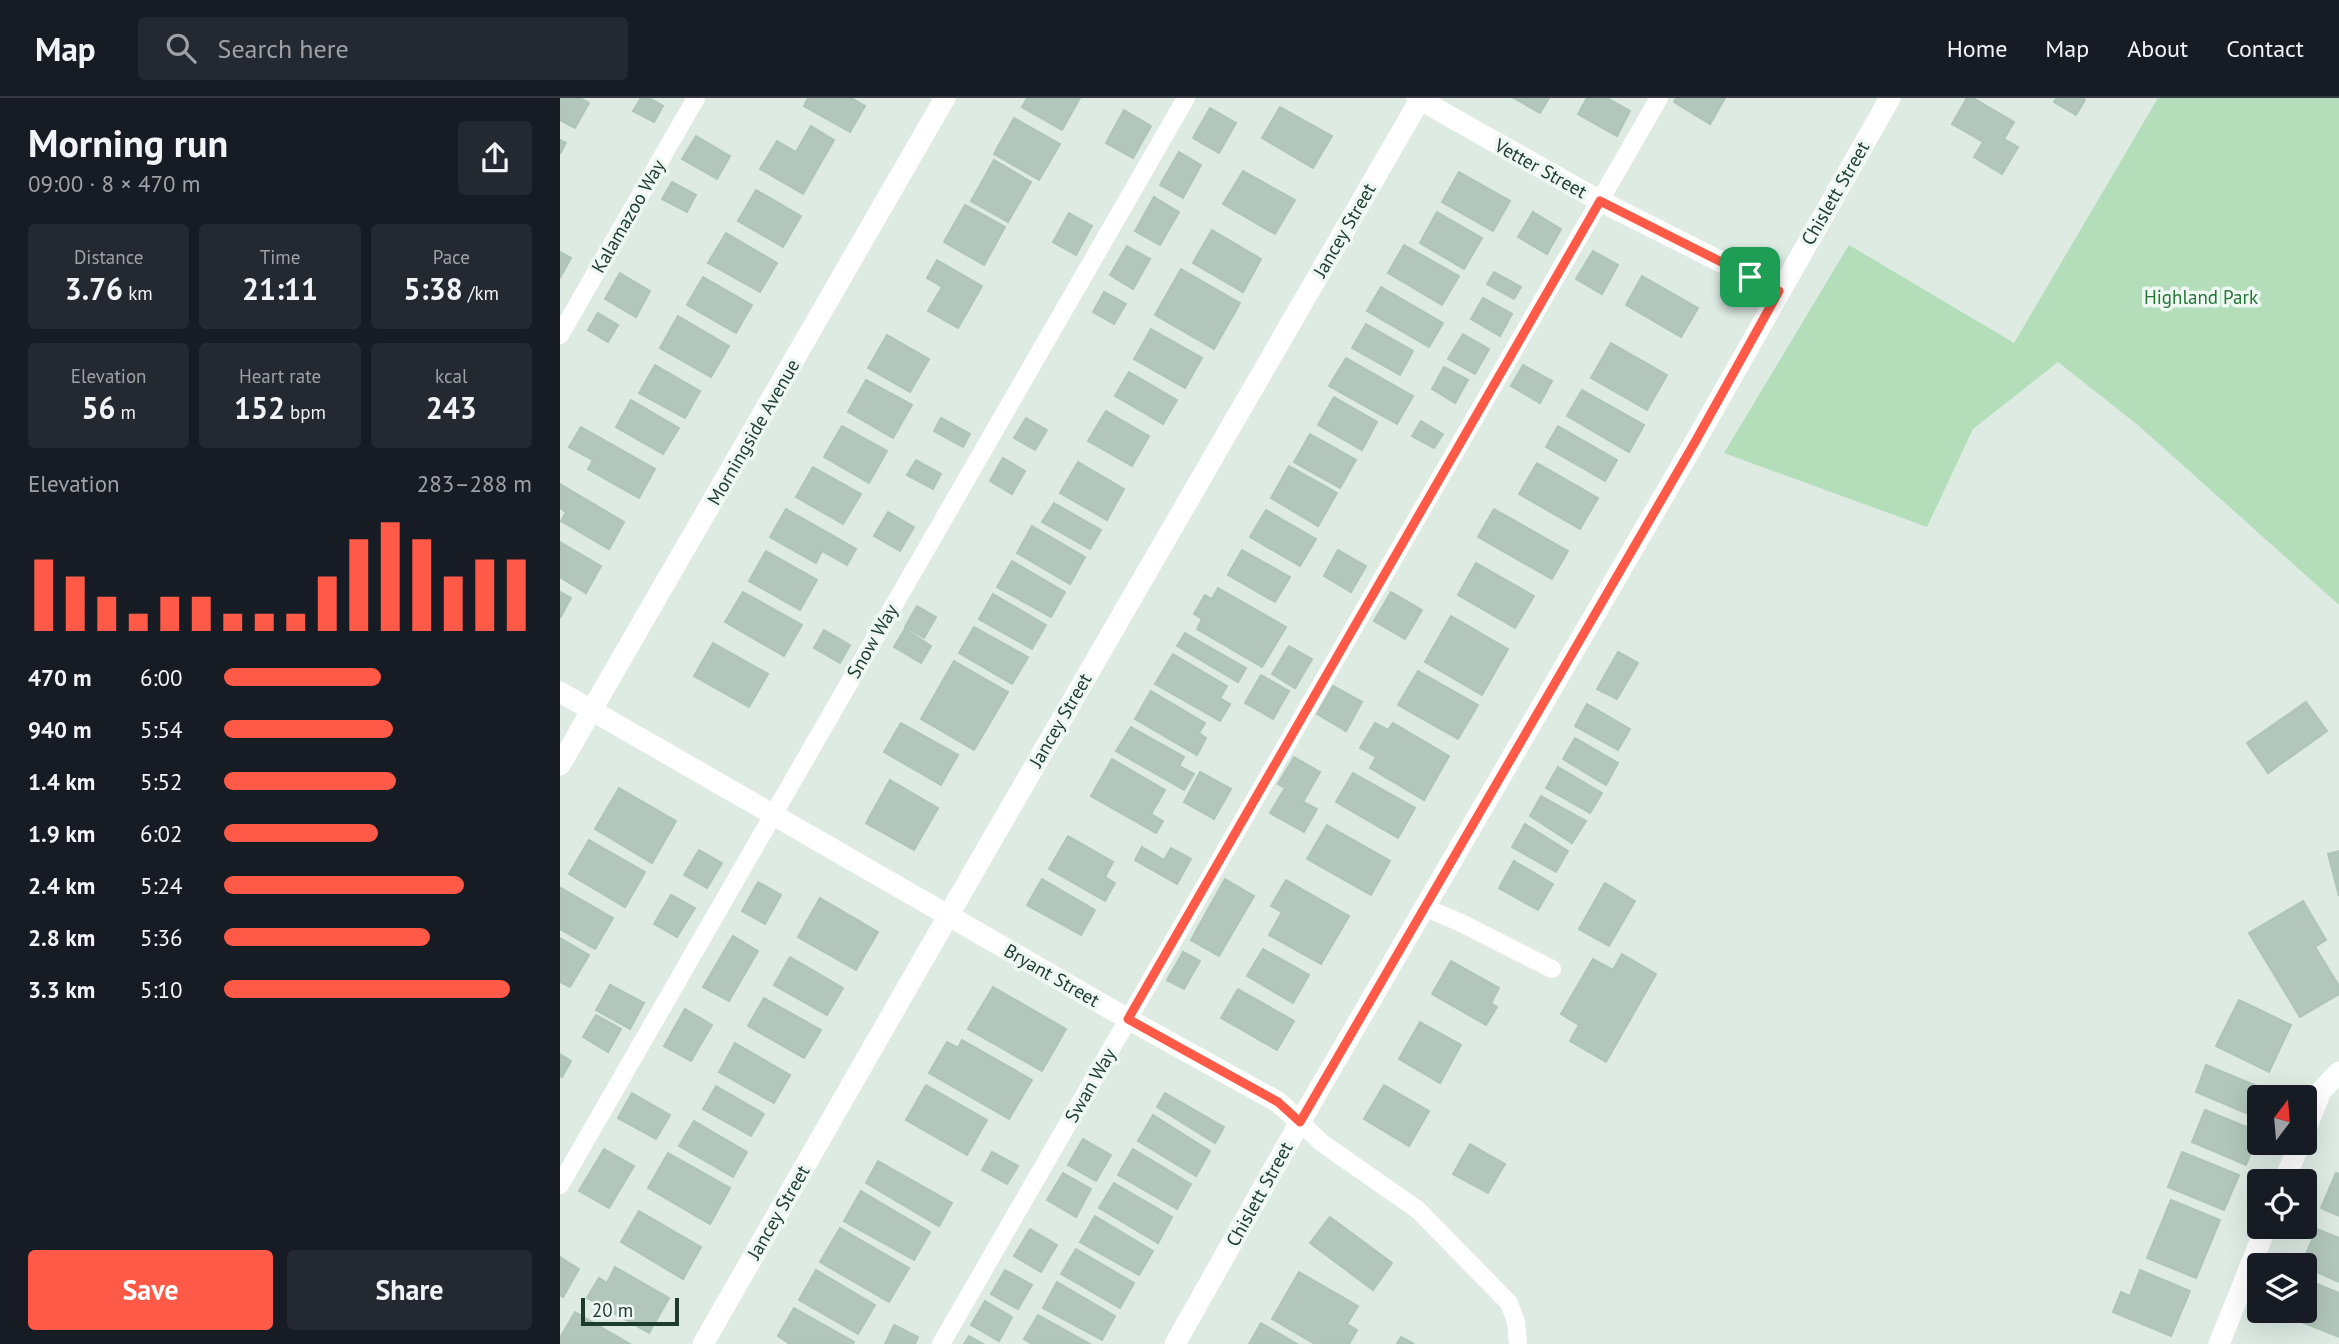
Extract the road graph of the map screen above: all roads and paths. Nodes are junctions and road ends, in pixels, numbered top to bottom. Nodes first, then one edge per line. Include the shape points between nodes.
1 (695, 98) edge
2 (945, 98) edge
3 (1186, 98) edge
4 (1659, 98) edge
5 (1889, 98) edge
6 (1419, 99) edge
7 (1600, 201) junction
8 (1779, 291) junction
9 (560, 335) edge
10 (560, 692) edge
11 (592, 710) junction
12 (560, 765) edge
13 (773, 813) junction
14 (1424, 907) junction
15 (948, 915) junction
16 (1552, 969) dead end
17 (1128, 1019) junction
18 (2339, 1072) edge
19 (2317, 1101) edge
20 (1300, 1122) junction
21 (560, 1185) edge
22 (2261, 1239) edge
23 (703, 1344) edge
24 (941, 1344) edge
25 (1175, 1344) edge
26 (1518, 1344) edge
27 (2219, 1344) edge

1 - 9 lane, Kalamazoo Way
2 - 11 street, Morningside Avenue
3 - 13 lane, Snow Way
4 - 7 lane, Swan Way
5 - 8 street, Chislett Street
6 - 7 street, Vetter Street
6 - 15 street, Jancey Street
7 - 8 street, Vetter Street
7 - 17 lane, Swan Way
8 - 14 street, Chislett Street
10 - 11 street, Bryant Street
11 - 12 street, Morningside Avenue
11 - 13 street, Bryant Street
13 - 15 street, Bryant Street
13 - 21 lane, Snow Way
14 - 16 lane
14 - 20 street, Chislett Street
15 - 17 street, Bryant Street
15 - 23 street, Jancey Street
17 - 20 street, Bryant Street via 1278,1102
17 - 24 lane, Swan Way
18 - 19 street
20 - 25 street, Chislett Street
20 - 26 lane, Bryant Street via 1322,1143 1418,1210 1455,1247 1509,1303
22 - 27 street

